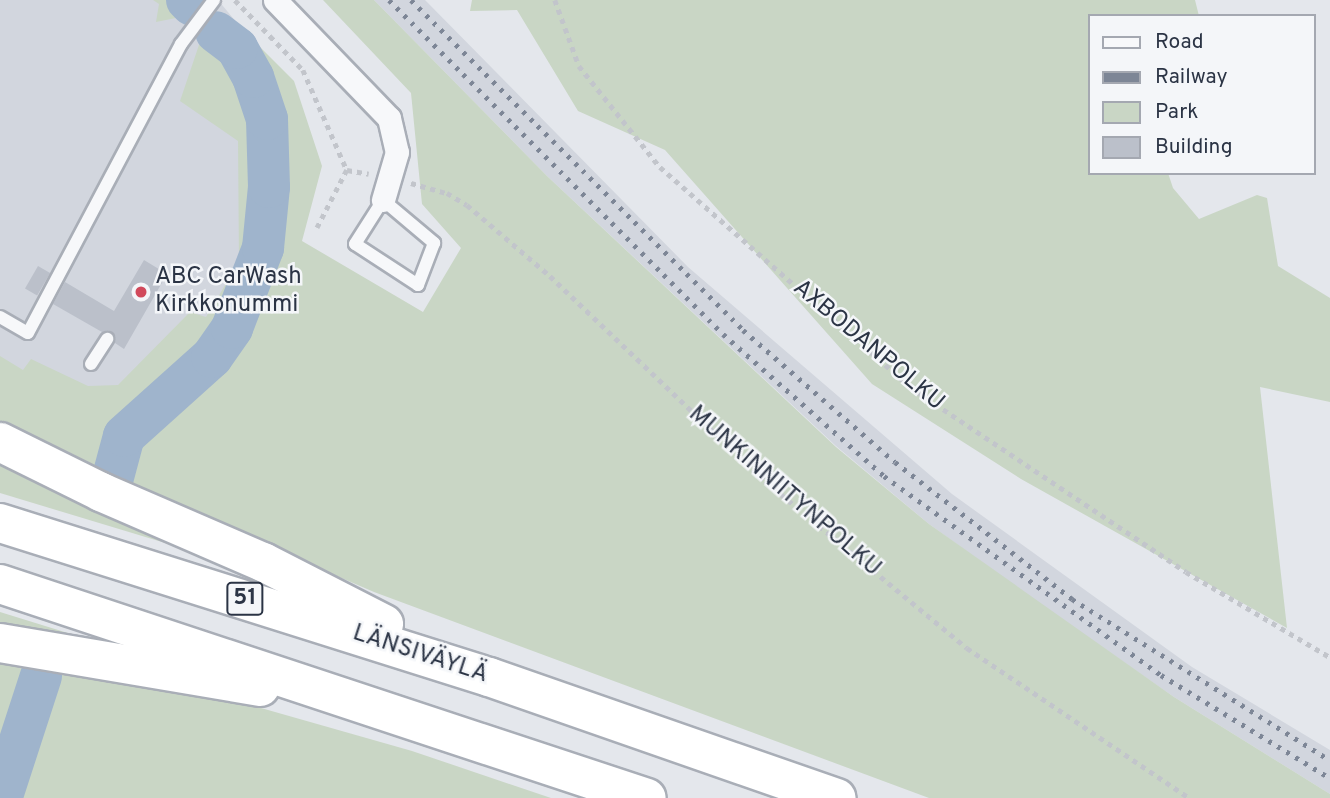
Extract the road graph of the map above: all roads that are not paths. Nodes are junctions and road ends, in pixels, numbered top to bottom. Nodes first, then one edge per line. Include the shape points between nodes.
1 (214, 0) edge
2 (275, 0) edge
3 (383, 200) junction
4 (0, 317) edge
5 (107, 339) dead end
6 (91, 364) dead end
7 (0, 442) edge
8 (0, 523) edge
9 (0, 584) edge
10 (0, 643) edge
11 (489, 677) junction
12 (379, 706) junction
13 (647, 798) edge
14 (837, 798) edge

1 - 4 lane via 181,44 27,333
2 - 3 street via 382,106 395,133 397,152
3 - 3 lane via 355,244 418,285 434,243
5 - 6 lane
7 - 11 highway via 262,562
8 - 11 highway, LÄNSIVÄYLÄ / 51
9 - 12 highway, 51
10 - 12 highway
11 - 14 highway, LÄNSIVÄYLÄ / 51
12 - 13 highway, 51

